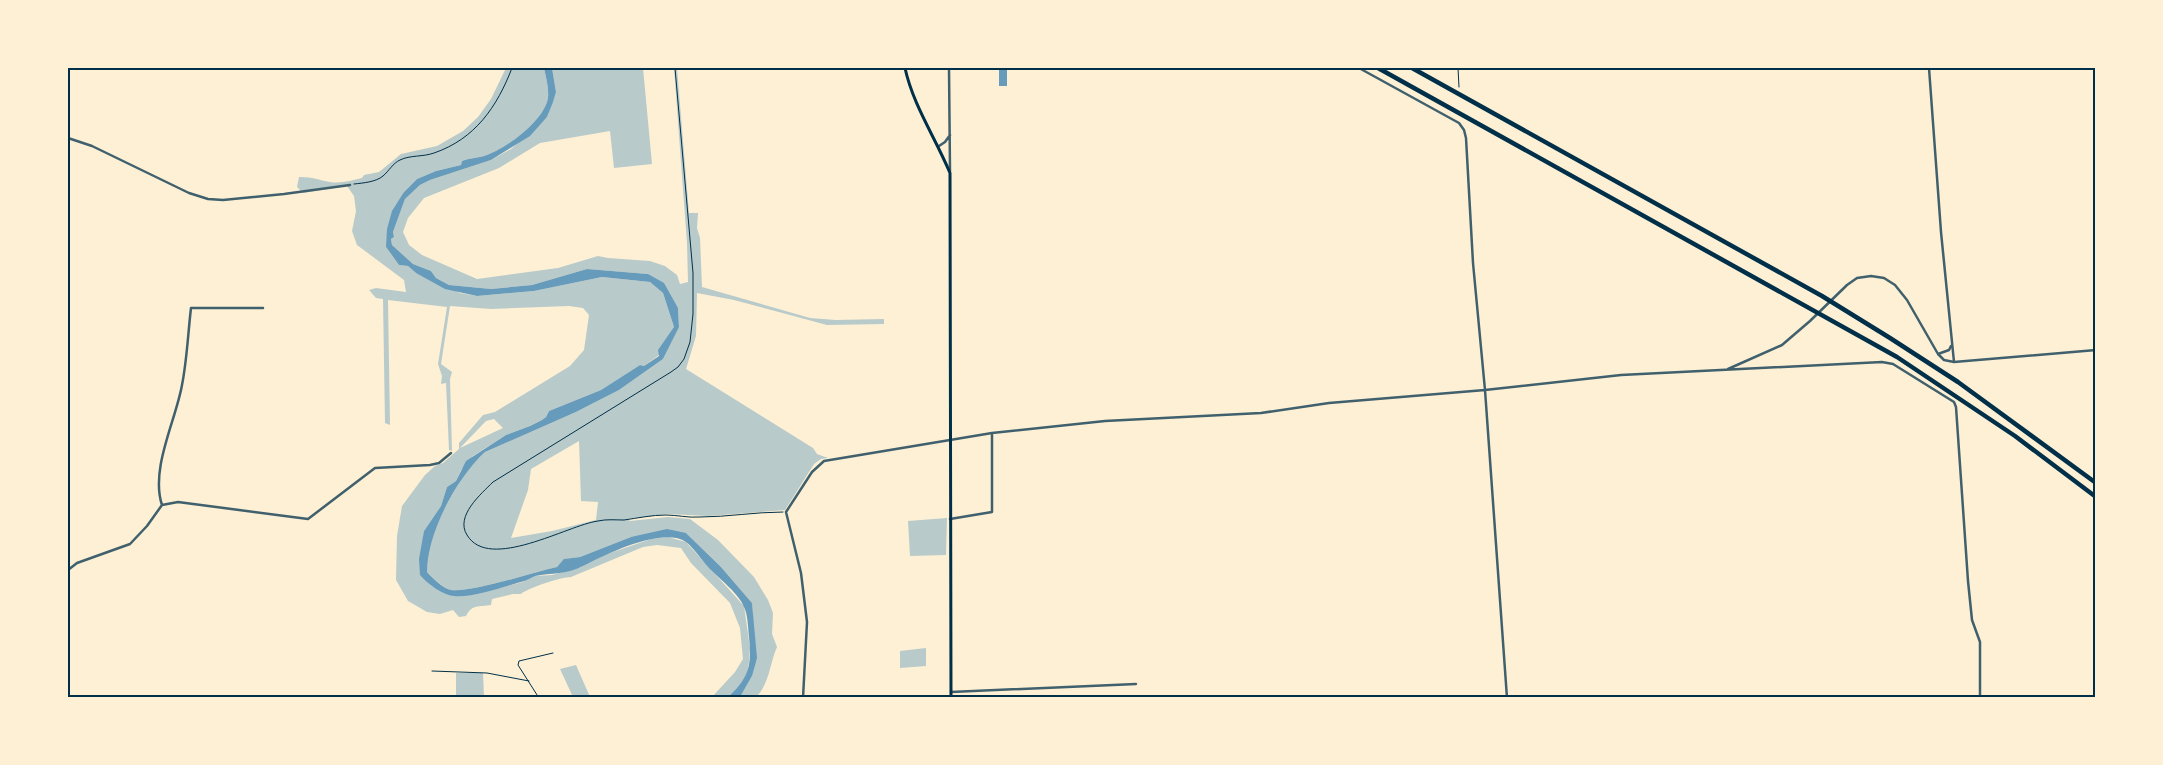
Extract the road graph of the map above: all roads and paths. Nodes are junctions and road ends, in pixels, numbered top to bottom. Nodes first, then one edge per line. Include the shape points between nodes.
1 (512, 68) edge
2 (675, 68) edge
3 (904, 68) edge
4 (949, 68) edge
5 (1359, 68) edge
6 (1378, 68) edge
7 (1412, 68) edge
8 (1458, 68) edge
9 (1929, 68) edge
10 (1459, 87) dead end
11 (950, 134) junction
12 (68, 138) edge
13 (939, 146) junction
14 (950, 173) junction
15 (350, 185) joint
16 (263, 308) dead end
17 (1952, 344) junction
18 (2096, 350) edge
19 (1938, 354) junction
20 (1954, 362) junction
21 (1726, 370) junction
22 (1485, 390) junction
23 (992, 433) junction
24 (950, 440) junction
25 (451, 453) dead end
26 (2096, 483) edge
27 (2096, 497) edge
28 (162, 505) junction
29 (786, 512) junction
30 (950, 519) junction
31 (68, 570) edge
32 (553, 653) dead end
33 (432, 671) dead end
34 (529, 681) junction
35 (1136, 684) dead end
36 (951, 692) junction
37 (539, 698) edge
38 (803, 698) edge
39 (951, 698) edge
40 (1506, 698) edge
41 (1980, 698) edge

1 - 15 path via 493,109 463,139 444,150 398,161 382,178
2 - 29 path via 693,273 692,328 684,359 671,372 493,482 469,510 464,532 476,544 502,550 592,522 664,515 698,518
3 - 13 main road via 922,118
4 - 11 street
5 - 22 street via 1459,123 1464,130
6 - 27 highway via 1897,357 2015,436
7 - 26 highway via 1822,296 1958,382
8 - 10 path
9 - 17 street
11 - 13 street
11 - 14 street
12 - 15 street via 208,199
13 - 14 main road
14 - 24 main road
16 - 28 street via 190,308 183,384 161,466 159,495
17 - 19 street via 1949,350
17 - 20 street
18 - 20 street
19 - 20 street via 1944,360
19 - 21 street via 1895,285 1884,278 1871,276 1857,278 1782,345
21 - 22 street via 1621,375
21 - 41 street via 1882,362 1893,364 1954,402 1972,620 1980,642
22 - 23 street via 1329,403 1261,413 1105,421
22 - 40 street
23 - 24 street
23 - 30 street via 992,512
24 - 29 street via 824,461 812,472
24 - 30 main road
25 - 28 street via 430,466 375,468 308,519 178,502
28 - 31 street via 130,544 77,563
29 - 38 street via 801,574 807,622
30 - 36 main road
32 - 34 path via 519,661 518,665
33 - 34 path via 487,673
34 - 37 path
35 - 36 street
36 - 39 main road

